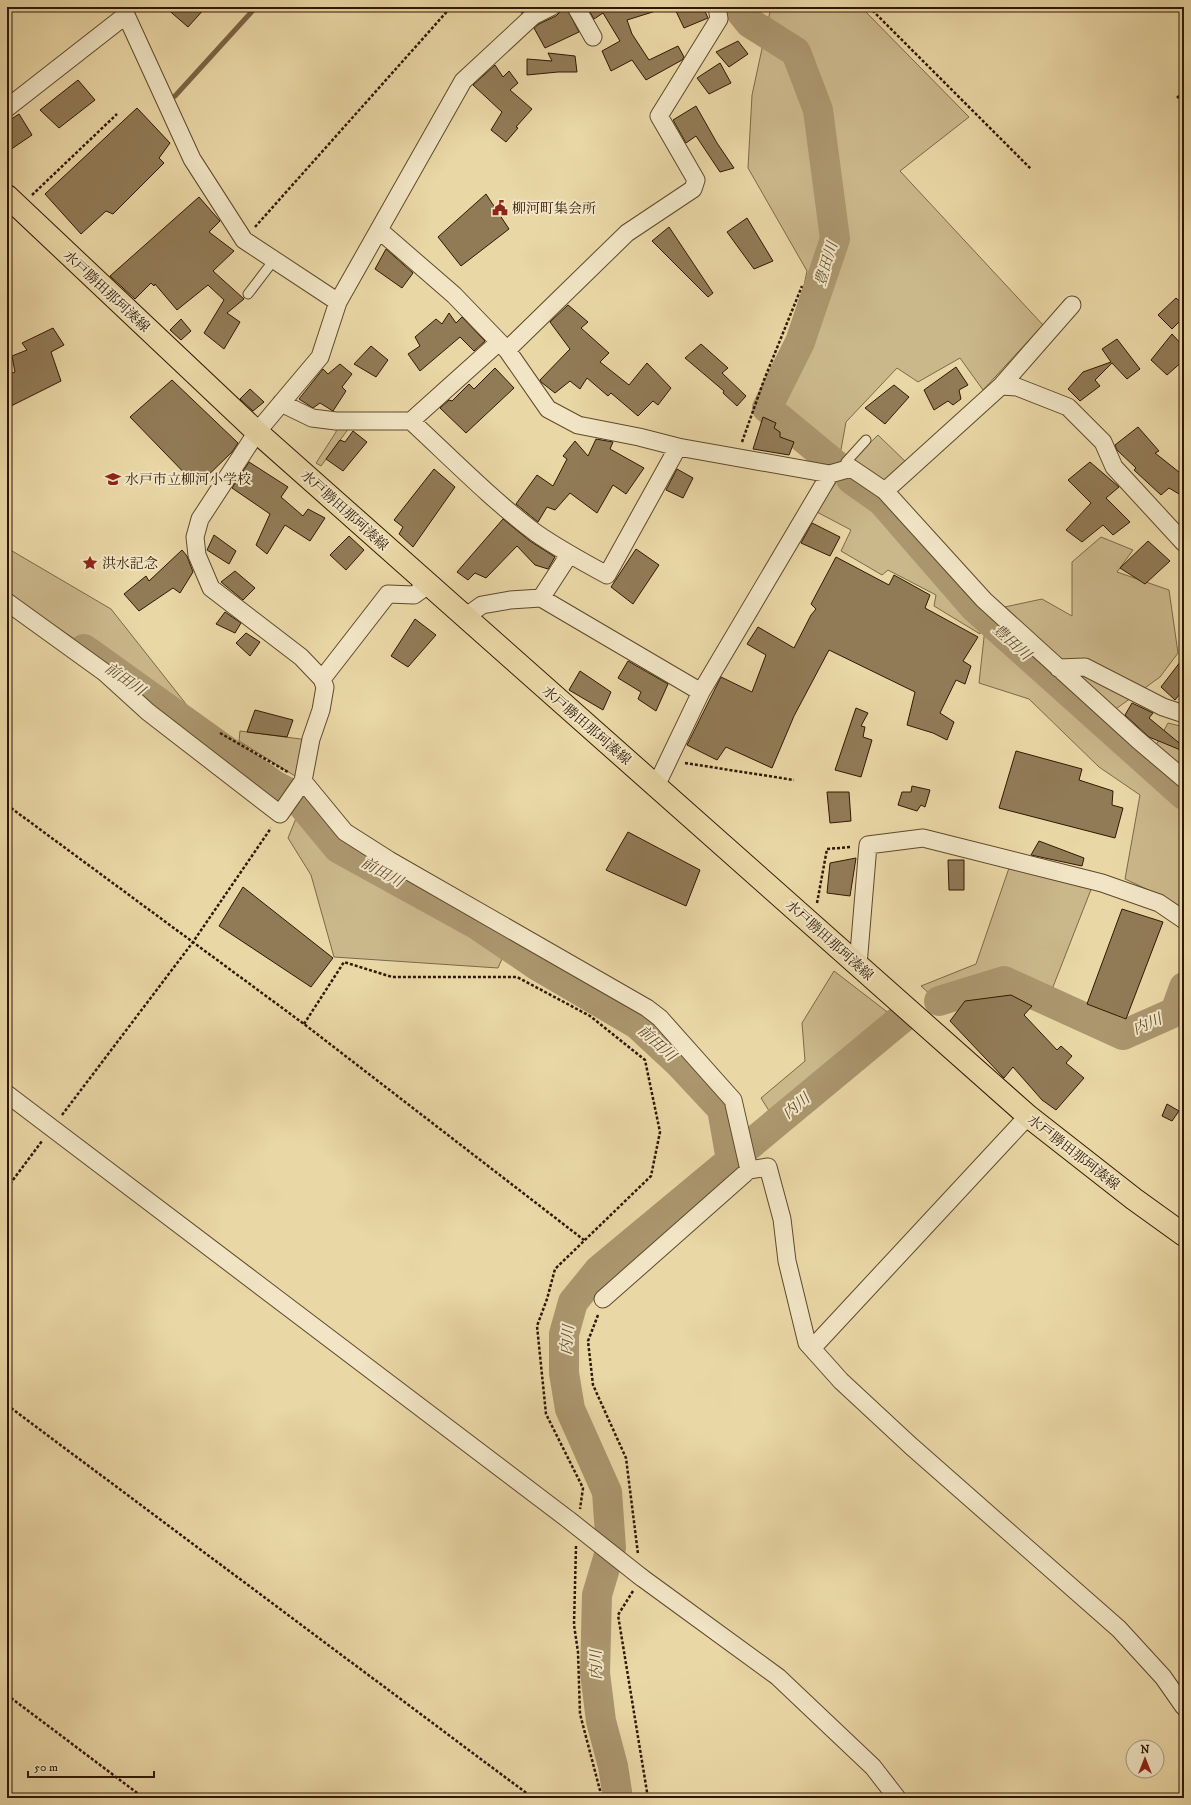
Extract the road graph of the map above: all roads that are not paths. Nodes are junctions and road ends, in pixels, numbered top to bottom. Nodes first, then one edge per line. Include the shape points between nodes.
1 (551, 7) edge
2 (576, 7) edge
3 (717, 7) edge
4 (126, 11) edge
5 (593, 37) dead end
6 (7, 108) edge
7 (13, 202) edge
8 (379, 230) junction
9 (274, 260) junction
10 (248, 294) dead end
11 (338, 302) junction
12 (1072, 306) dead end
13 (503, 346) junction
14 (1001, 386) junction
15 (281, 402) junction
16 (411, 421) junction
17 (257, 432) junction
18 (866, 440) dead end
19 (678, 447) junction
20 (847, 469) junction
21 (830, 474) junction
22 (885, 491) junction
23 (1184, 544) edge
24 (569, 555) junction
25 (428, 585) junction
26 (541, 598) junction
27 (7, 602) edge
28 (465, 617) junction
29 (1058, 668) junction
30 (322, 679) junction
31 (701, 692) junction
32 (1184, 714) edge
33 (1184, 779) edge
34 (303, 781) junction
35 (656, 786) junction
36 (1184, 920) edge
37 (858, 965) junction
38 (7, 1094) edge
39 (1028, 1116) junction
40 (747, 1164) junction
41 (1184, 1235) edge
42 (603, 1299) road end
43 (807, 1343) junction
44 (1184, 1707) edge
45 (897, 1798) edge

1 - 8 street via 533,16 463,81
2 - 5 street
3 - 13 street via 719,19 659,116 696,180 693,189 627,233
4 - 6 street
4 - 9 street via 192,159 244,240
7 - 17 main road, 水戸勝田那珂湊線
8 - 11 street
8 - 13 street via 454,295
9 - 10 lane
9 - 11 street
11 - 15 street via 320,357
12 - 14 street
13 - 16 street
13 - 19 street via 548,409 578,425 639,436
14 - 22 street
14 - 23 street via 1017,388 1068,407 1103,442 1114,467
15 - 16 street via 312,418 336,421
15 - 17 street
16 - 24 street via 536,533
17 - 25 main road, 水戸勝田那珂湊線
17 - 30 street via 200,519 195,537 197,555 211,588 301,656
18 - 20 lane via 846,462
19 - 21 street
19 - 24 street via 607,575
20 - 21 street
20 - 22 street via 850,468
21 - 31 street
22 - 29 street via 984,600
24 - 26 street
25 - 28 main road, 水戸勝田那珂湊線
25 - 30 street via 414,595 388,594
26 - 28 street via 482,605
26 - 31 street
27 - 34 street via 104,672 148,712 280,814
28 - 35 main road, 水戸勝田那珂湊線
29 - 32 street via 1085,667 1163,707
29 - 33 street
30 - 34 street via 325,687 321,710 311,739
31 - 35 street
34 - 40 street via 345,832 389,860 647,1008 660,1018 733,1100
35 - 37 main road, 水戸勝田那珂湊線
36 - 37 street via 1159,903 1102,883 923,838 868,845
37 - 39 main road, 水戸勝田那珂湊線
38 - 45 street, bridge via 574,1515 641,1577 778,1677 873,1767
39 - 41 main road, 水戸勝田那珂湊線
39 - 43 street via 817,1343
40 - 42 street
40 - 43 street via 768,1167 782,1219 787,1261
43 - 44 street via 841,1381 911,1446 1119,1628 1163,1677

